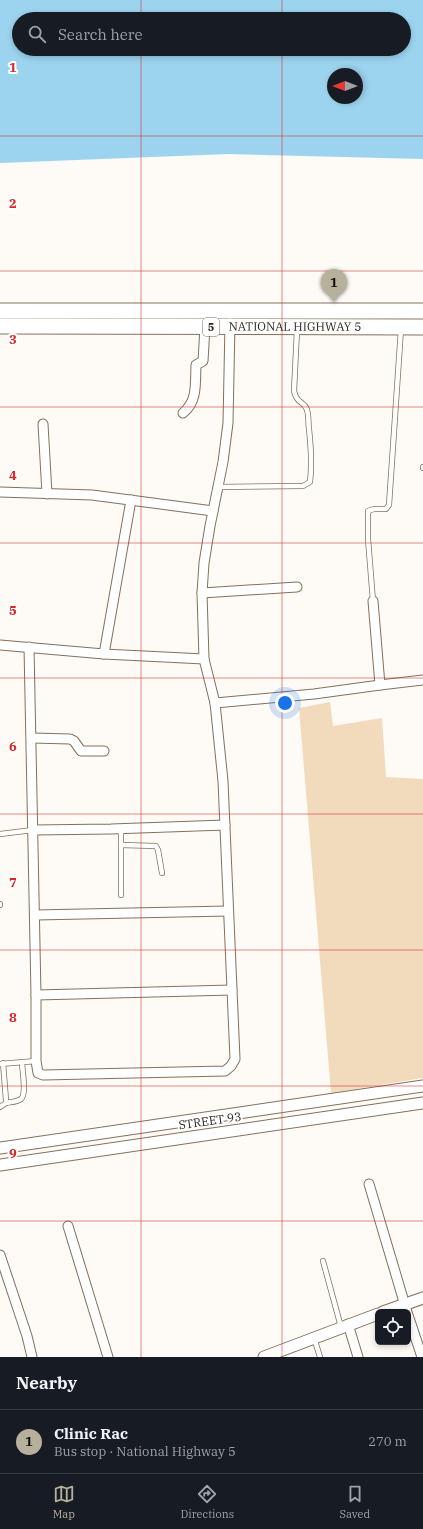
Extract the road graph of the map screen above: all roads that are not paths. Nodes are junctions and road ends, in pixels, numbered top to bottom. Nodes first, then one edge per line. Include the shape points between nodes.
1 (0, 311) edge
2 (230, 311) junction
3 (423, 312) edge
4 (0, 326) edge
5 (204, 327) junction
6 (230, 327) junction
7 (297, 327) junction
8 (402, 327) junction
9 (423, 327) edge
10 (182, 413) dead end
11 (43, 424) dead end
12 (217, 487) junction
13 (0, 492) edge
14 (47, 494) junction
15 (131, 500) junction
16 (212, 511) junction
17 (297, 587) dead end
18 (202, 593) junction
19 (373, 601) joint
20 (0, 645) edge
21 (29, 647) junction
22 (104, 654) junction
23 (204, 659) junction
24 (423, 680) edge
25 (380, 685) junction
26 (215, 703) junction
27 (32, 738) junction
28 (104, 751) dead end
29 (225, 825) junction
30 (121, 828) junction
31 (34, 830) junction
32 (0, 834) edge
33 (121, 845) junction
34 (162, 873) dead end
35 (121, 895) dead end
36 (228, 911) junction
37 (35, 915) junction
38 (232, 990) junction
39 (36, 995) junction
40 (36, 1061) junction
41 (22, 1062) junction
42 (2, 1064) edge
43 (423, 1086) edge
44 (6, 1103) junction
45 (423, 1103) edge
46 (0, 1107) edge
47 (0, 1148) edge
48 (0, 1165) edge
49 (369, 1184) dead end
50 (68, 1226) dead end
51 (0, 1254) edge
52 (323, 1261) dead end
53 (423, 1298) edge
54 (407, 1309) edge
55 (408, 1309) edge
56 (375, 1315) edge
57 (411, 1323) edge
58 (344, 1326) junction
59 (314, 1338) junction
60 (32, 1357) edge
61 (108, 1357) edge
62 (264, 1357) edge
63 (320, 1357) edge
64 (358, 1357) edge
65 (422, 1357) edge

1 - 2 highway, NATIONAL HIGHWAY 5 / 5
2 - 3 highway, NATIONAL HIGHWAY 5 / 5
2 - 6 street
4 - 5 highway, NATIONAL HIGHWAY 5 / 5
5 - 6 highway, NATIONAL HIGHWAY 5 / 5
5 - 10 street via 204,356 203,361 196,365 195,394 188,408
6 - 7 highway, NATIONAL HIGHWAY 5 / 5
6 - 12 street via 228,423
7 - 8 highway, NATIONAL HIGHWAY 5 / 5
7 - 12 lane via 294,391 296,398 307,409 311,451 310,482 303,486
8 - 9 highway, NATIONAL HIGHWAY 5 / 5
8 - 19 lane via 389,506 386,509 368,511
11 - 14 street
12 - 16 street
13 - 14 street
14 - 15 street
15 - 16 street
15 - 22 street
16 - 18 street
17 - 18 street
18 - 23 street
19 - 25 street
20 - 21 street
21 - 22 street
21 - 27 street
22 - 23 street
23 - 26 street
24 - 25 street
25 - 26 street
26 - 29 street
27 - 28 street via 70,739 81,751
27 - 31 street
29 - 30 street
29 - 36 street
30 - 31 street
30 - 33 lane
31 - 32 lane
31 - 37 street
33 - 34 lane via 156,846
33 - 35 lane
36 - 37 street
36 - 38 street
37 - 39 street
38 - 39 street
38 - 40 street via 235,1059 232,1066 225,1071 43,1075 38,1073
39 - 40 street
40 - 41 lane
41 - 42 lane
41 - 44 lane via 23,1097 19,1101
42 - 44 lane
43 - 47 street, STREET 93
44 - 46 lane
45 - 48 street, STREET 93
49 - 54 street
50 - 61 street
51 - 60 street
52 - 58 lane
53 - 55 street
56 - 58 street
57 - 65 street
58 - 59 street
58 - 64 street
59 - 62 street
59 - 63 lane

